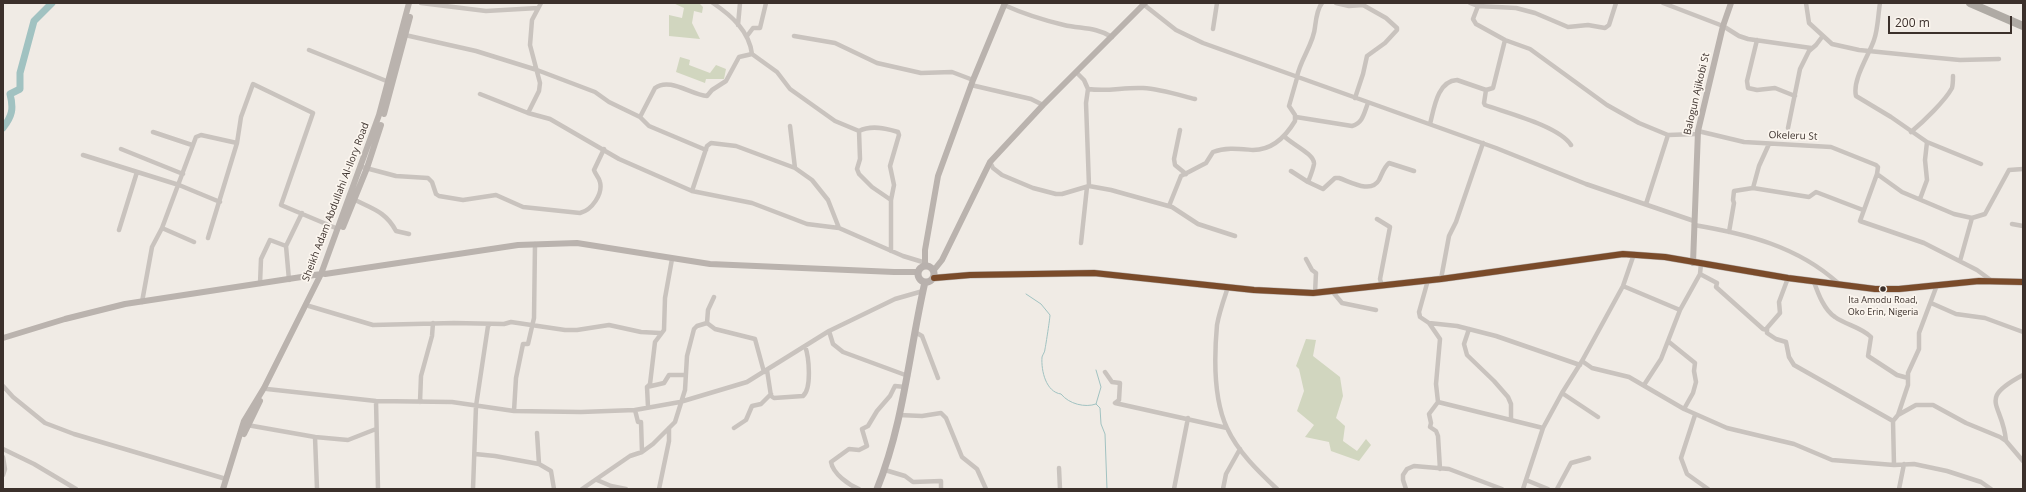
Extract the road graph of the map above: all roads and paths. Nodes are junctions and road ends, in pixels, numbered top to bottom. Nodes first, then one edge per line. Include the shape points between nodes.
1 (409, 3) edge
2 (413, 3) edge
3 (421, 3) edge
4 (713, 3) edge
5 (740, 3) edge
6 (766, 3) edge
7 (1217, 3) edge
8 (1322, 3) edge
9 (1336, 3) edge
10 (1470, 3) edge
11 (1616, 3) edge
12 (1663, 3) edge
13 (1731, 3) edge
14 (1806, 3) edge
15 (1880, 3) edge
16 (1970, 3) edge
17 (1980, 3) edge
18 (1005, 4) edge
19 (1144, 4) edge
20 (1486, 4) edge
21 (539, 5) edge
22 (1676, 5) edge
23 (1478, 6) junction
24 (2023, 22) edge
25 (738, 25) junction
26 (1723, 26) junction
27 (2023, 26) edge
28 (1213, 29) dead end
29 (405, 34) junction
30 (747, 36) junction
31 (794, 36) dead end
32 (1112, 36) junction
33 (1822, 36) junction
34 (1505, 40) junction
35 (1757, 40) junction
36 (1811, 48) junction
37 (309, 50) dead end
38 (1868, 51) junction
39 (752, 54) junction
40 (1999, 59) dead end
41 (537, 70) junction
42 (1077, 73) junction
43 (1953, 76) dead end
44 (1297, 77) junction
45 (389, 82) junction
46 (972, 82) junction
47 (1088, 89) junction
48 (1486, 90) junction
49 (480, 94) dead end
50 (1795, 96) junction
51 (1355, 98) junction
52 (1195, 100) dead end
53 (1368, 103) junction
54 (1043, 105) junction
55 (528, 113) junction
56 (640, 117) junction
57 (1296, 117) junction
58 (1430, 124) junction
59 (790, 126) dead end
60 (1788, 128) dead end
61 (1180, 130) dead end
62 (859, 131) junction
63 (153, 132) dead end
64 (1697, 132) junction
65 (1911, 132) junction
66 (1668, 135) junction
67 (1284, 136) junction
68 (1927, 142) junction
69 (1483, 143) junction
70 (237, 144) junction
71 (1769, 144) junction
72 (192, 145) junction
73 (1572, 145) dead end
74 (121, 149) dead end
75 (604, 149) junction
76 (706, 150) junction
77 (83, 155) dead end
78 (990, 162) junction
79 (1982, 164) dead end
80 (364, 167) junction
81 (795, 168) junction
82 (2023, 169) edge
83 (1290, 171) dead end
84 (1414, 171) dead end
85 (137, 172) junction
86 (183, 174) junction
87 (1186, 174) junction
88 (1877, 174) junction
89 (1308, 182) junction
90 (178, 185) junction
91 (1088, 187) junction
92 (1753, 188) junction
93 (692, 191) junction
94 (1920, 199) junction
95 (355, 200) junction
96 (891, 200) junction
97 (220, 202) junction
98 (1646, 204) junction
99 (1169, 206) junction
100 (1863, 210) junction
101 (302, 213) junction
102 (1972, 218) junction
103 (1377, 219) dead end
104 (1694, 223) junction
105 (2012, 224) dead end
106 (2023, 226) edge
107 (162, 228) junction
108 (839, 228) junction
109 (338, 229) junction
110 (120, 230) dead end
111 (1729, 232) junction
112 (409, 234) dead end
113 (1235, 236) dead end
114 (208, 238) dead end
115 (194, 242) dead end
116 (1081, 243) dead end
117 (535, 244) junction
118 (286, 246) junction
119 (891, 251) junction
120 (1634, 254) junction
121 (672, 259) junction
122 (1306, 259) dead end
123 (1960, 261) junction
124 (1693, 263) junction
125 (926, 264) junction
126 (1701, 264) junction
127 (918, 272) junction
128 (934, 273) junction
129 (323, 274) junction
130 (1700, 274) junction
131 (1788, 278) junction
132 (1441, 279) junction
133 (290, 280) junction
134 (1428, 280) junction
135 (1992, 281) junction
136 (925, 282) junction
137 (1814, 282) junction
138 (2023, 282) edge
139 (260, 284) junction
140 (1840, 285) junction
141 (1937, 285) junction
142 (1382, 286) junction
143 (1623, 286) junction
144 (1228, 287) junction
145 (923, 291) junction
146 (1332, 291) junction
147 (1316, 293) junction
148 (714, 297) dead end
149 (142, 302) junction
150 (1931, 303) junction
151 (309, 306) junction
152 (1376, 310) dead end
153 (1680, 310) junction
154 (433, 323) junction
155 (707, 323) junction
156 (1429, 323) junction
157 (490, 324) junction
158 (533, 324) junction
159 (1469, 329) junction
160 (1767, 330) junction
161 (829, 331) junction
162 (915, 332) junction
163 (2023, 332) edge
164 (660, 334) junction
165 (3, 338) edge
166 (1669, 342) junction
167 (805, 346) junction
168 (1581, 363) junction
169 (765, 371) junction
170 (274, 372) junction
171 (1105, 372) dead end
172 (685, 375) junction
173 (2023, 375) edge
174 (908, 376) junction
175 (938, 378) dead end
176 (1908, 378) junction
177 (1644, 385) junction
178 (3, 386) edge
179 (647, 387) junction
180 (905, 387) junction
181 (267, 390) junction
182 (1562, 393) junction
183 (771, 394) junction
184 (376, 401) junction
185 (420, 402) junction
186 (680, 402) junction
187 (1438, 402) junction
188 (476, 406) junction
189 (648, 407) junction
190 (1684, 409) junction
191 (514, 410) junction
192 (635, 410) junction
193 (899, 415) junction
194 (1695, 415) junction
195 (1898, 415) junction
196 (1598, 417) dead end
197 (1188, 418) junction
198 (1511, 419) junction
199 (1893, 422) junction
200 (247, 426) junction
201 (669, 428) junction
202 (734, 428) dead end
203 (1227, 428) junction
204 (1543, 428) junction
205 (376, 429) junction
206 (537, 433) dead end
207 (315, 437) junction
208 (2006, 441) junction
209 (1240, 449) junction
210 (5, 450) edge
211 (642, 452) junction
212 (475, 454) junction
213 (3, 456) edge
214 (1589, 458) dead end
215 (2022, 459) edge
216 (539, 464) junction
217 (1904, 464) junction
218 (1894, 465) junction
219 (231, 468) junction
220 (1059, 468) dead end
221 (1440, 469) junction
222 (885, 470) junction
223 (3, 475) edge
224 (226, 479) junction
225 (597, 480) junction
226 (1526, 480) junction
227 (76, 489) edge
228 (223, 489) edge
229 (227, 489) edge
230 (317, 489) edge
231 (378, 489) edge
232 (473, 489) edge
233 (554, 489) edge
234 (582, 489) edge
235 (626, 489) edge
236 (659, 489) edge
237 (859, 489) edge
238 (877, 489) edge
239 (941, 489) edge
240 (986, 489) edge
241 (1060, 489) edge
242 (1174, 489) edge
243 (1223, 489) edge
244 (1277, 489) edge
245 (1406, 489) edge
246 (1502, 489) edge
247 (1523, 489) edge
248 (1548, 489) edge
249 (1557, 489) edge
250 (1708, 489) edge
251 (1899, 489) edge
252 (1991, 489) edge

1 - 45 street, Sheikh Adam Abdullahi Al-Ilory Road
2 - 29 street, Sheikh Adam Abdullahi Al-Ilory Road
3 - 21 street via 486,11
4 - 25 street
5 - 25 street
6 - 30 street via 760,28 753,28
7 - 28 street
8 - 44 street via 1316,17 1316,28 1299,65
9 - 51 street via 1349,6 1363,5 1386,18 1397,28 1385,43 1367,56
10 - 23 street
11 - 20 street via 1609,25 1605,28 1588,25 1568,27 1535,13
12 - 22 street
13 - 26 street, Balogun Ajikobi St
14 - 33 street via 1809,23
15 - 38 street via 1874,40
16 - 27 highway
17 - 24 highway
18 - 32 street via 1036,18 1090,27
18 - 46 street
19 - 32 street
19 - 44 street via 1176,30 1203,43
20 - 23 street
21 - 41 street via 532,20 530,33 532,58
22 - 26 street
23 - 34 street via 1473,19 1476,24
25 - 30 street
26 - 35 street via 1739,36
26 - 64 street, Balogun Ajikobi St
29 - 41 street via 476,51
29 - 80 street, Sheikh Adam Abdullahi Al-Ilory Road via 391,91
30 - 39 street
31 - 46 street via 835,42 877,63 921,73 952,72
32 - 42 street
33 - 36 street
33 - 38 street via 1832,44
34 - 48 street via 1493,88
34 - 66 street via 1530,49 1607,105 1639,123
35 - 36 street
35 - 50 street via 1747,81 1748,88 1775,88
36 - 50 street via 1800,69
37 - 45 street
38 - 40 street via 1960,60
38 - 65 street via 1856,96
39 - 56 street via 739,57 726,81 706,96 669,84 658,85
39 - 62 street via 777,72 790,89 835,121
41 - 55 street via 539,91
41 - 56 street via 595,92
42 - 47 street
42 - 54 street
43 - 65 street via 1953,85 1949,92
44 - 51 street
44 - 57 street via 1289,106
45 - 80 street, Sheikh Adam Abdullahi Al-Ilory Road
46 - 54 street
46 - 125 street via 938,176 925,250
47 - 52 street via 1104,91 1144,88
47 - 91 street
48 - 58 street via 1457,80 1452,81 1441,90
48 - 73 street via 1485,105 1537,123 1564,137
49 - 55 street
50 - 60 street
51 - 53 street
53 - 57 street via 1362,120 1352,126
53 - 58 street
54 - 78 street
55 - 75 street via 550,119
56 - 76 street via 649,126
57 - 67 street via 1296,121
58 - 69 street
59 - 81 street
61 - 87 street via 1174,159 1175,165
62 - 96 street via 859,174
62 - 96 street via 865,128 882,128 898,132 900,135 890,168 894,185
63 - 72 street
64 - 66 street, Okeleru St
64 - 71 street, Okeleru St via 1738,141
64 - 104 street, Balogun Ajikobi St
65 - 68 street
66 - 98 street
67 - 87 street via 1266,148 1238,148 1213,152 1206,163
67 - 89 street via 1313,158
68 - 79 street
68 - 94 street via 1927,180
69 - 98 street via 1552,172
69 - 132 street via 1449,236
70 - 72 street via 198,135
70 - 97 street
70 - 101 street via 241,117 253,84 313,113 281,205
71 - 88 street, Okeleru St via 1839,149 1876,165
71 - 92 street
72 - 86 street
74 - 86 street
75 - 80 street via 594,170 600,180 600,193 588,210 580,213 523,207 496,195 464,200 439,196 428,178 396,176
75 - 93 street via 618,159
76 - 81 street via 711,143 724,144 758,153
76 - 93 street
77 - 85 street
78 - 91 street via 997,171 1014,180 1056,194
78 - 128 street
80 - 95 street, Sheikh Adam Abdullahi Al-Ilory Road
80 - 109 street, Sheikh Adam Abdullahi Al-Ilory Road
81 - 108 street via 812,180 828,200
82 - 102 street via 2008,170 1985,214
83 - 89 street
84 - 89 street via 1389,163 1376,185 1372,187 1339,178 1335,178 1323,189
85 - 90 street
85 - 110 street
86 - 90 street
87 - 99 street via 1179,179
88 - 94 street via 1902,192
88 - 100 street
90 - 97 street
90 - 107 street
91 - 99 street via 1111,190
91 - 116 street
92 - 100 street via 1809,197 1816,192
92 - 111 street via 1734,191
93 - 108 street via 752,203 807,224
94 - 102 street via 1954,214
95 - 112 street via 382,213 390,220 396,231
95 - 129 street, Sheikh Adam Abdullahi Al-Ilory Road
96 - 119 street
97 - 114 street
98 - 104 street
99 - 113 street via 1198,224
100 - 123 street via 1861,222 1906,236
101 - 109 street
101 - 118 street
102 - 123 street
103 - 142 street via 1390,227 1380,279
104 - 111 street
104 - 124 street, Balogun Ajikobi St
105 - 106 street
107 - 115 street
107 - 149 street via 152,247
108 - 119 street
109 - 129 street, Sheikh Adam Abdullahi Al-Ilory Road
111 - 140 street via 1791,250 1816,265
117 - 121 street via 577,243
117 - 129 street
117 - 158 street
118 - 133 street
118 - 139 street via 270,240 261,259
119 - 125 street
120 - 124 main road
120 - 132 main road via 1611,254
120 - 143 street
121 - 127 street via 710,264
121 - 164 street via 665,298 664,330
122 - 147 street via 1316,272
123 - 135 street via 1985,274
124 - 126 main road
125 - 127 main road
125 - 128 main road
126 - 130 street
126 - 131 main road
127 - 136 main road via 918,277
128 - 136 main road via 932,280
128 - 144 main road via 1094,273
129 - 133 street
129 - 151 street, Sheikh Adam Abdullahi Al-Ilory Road
129 - 170 street, Sheikh Adam Abdullahi Al-Ilory Road
130 - 153 street
130 - 160 street via 1717,283 1716,287
131 - 137 main road
131 - 160 street via 1779,302 1780,313
132 - 134 main road
133 - 139 street
134 - 142 main road
134 - 156 street via 1419,312 1420,317
135 - 138 main road
135 - 141 main road
136 - 145 main road
137 - 140 main road
137 - 176 street via 1820,299 1834,317 1866,332 1871,337 1868,356 1897,375
139 - 149 street
140 - 141 main road via 1875,289
141 - 150 street
142 - 146 main road
143 - 153 street
143 - 168 street
144 - 147 main road
144 - 203 street via 1218,324 1216,356 1218,402
145 - 161 street via 895,299
145 - 162 main road
146 - 147 main road
146 - 152 street via 1342,303
148 - 155 street via 708,310
149 - 165 street via 65,319
150 - 163 street via 1956,314 1985,318
150 - 176 street via 1919,333 1918,349
151 - 154 street via 373,325
151 - 170 street, Sheikh Adam Abdullahi Al-Ilory Road
153 - 166 street
154 - 157 street
154 - 185 street via 421,376
155 - 169 street via 715,329 756,339
155 - 172 street via 694,329
156 - 159 street
156 - 187 street via 1440,339 1436,384
157 - 158 street
157 - 188 street via 484,345
158 - 164 street via 577,330 609,325
158 - 191 street via 528,344 523,344 516,378
159 - 168 street
159 - 198 street via 1464,344 1467,355 1508,397 1511,404
160 - 199 street via 1771,336 1786,342 1789,357 1794,365
161 - 167 street
161 - 174 street via 833,344 843,352
162 - 174 main road
162 - 175 street via 922,336
164 - 179 street via 656,342 650,384
166 - 177 street via 1658,366
166 - 190 street via 1695,363 1696,382
167 - 169 street
167 - 183 street via 809,361 806,394 774,398
168 - 177 street via 1617,373
168 - 182 street
169 - 183 street
169 - 186 street via 733,386
170 - 181 street, Sheikh Adam Abdullahi Al-Ilory Road
170 - 219 street, Sheikh Adam Abdullahi Al-Ilory Road via 244,421
171 - 197 street via 1112,382 1120,383 1119,400 1115,403
172 - 179 street via 669,375 664,383
172 - 186 street via 685,390
173 - 208 street via 1996,394 1995,401 2004,426
174 - 180 main road
176 - 195 street
177 - 190 street
178 - 224 street via 45,423
179 - 189 street
180 - 193 main road
180 - 237 street via 895,386 868,426 862,429 867,446 859,450 849,449 831,464 850,485
181 - 184 street
181 - 200 street, Sheikh Adam Abdullahi Al-Ilory Road
182 - 196 street
182 - 204 street
183 - 202 street via 761,404 752,406 746,420
184 - 185 street
184 - 205 street
185 - 188 street via 452,402
186 - 189 street
186 - 201 street via 675,422
187 - 198 street
187 - 221 street via 1429,414 1430,427 1438,436
188 - 191 street
188 - 212 street
189 - 192 street
190 - 194 street
191 - 192 street
192 - 211 street via 638,422 641,422
193 - 222 main road
193 - 240 street via 922,416 941,413 946,418 962,457 977,469
194 - 218 street via 1727,428 1794,444 1832,460
194 - 250 street via 1681,458 1687,474
195 - 199 street
195 - 208 street via 1916,405 1933,405
197 - 203 street
197 - 242 street
198 - 204 street
199 - 218 street
200 - 207 street
200 - 219 street, Sheikh Adam Abdullahi Al-Ilory Road
201 - 211 street
201 - 236 street via 669,441
203 - 209 street
204 - 226 street
205 - 207 street via 348,440
205 - 231 street
206 - 216 street
207 - 230 street
208 - 215 street
209 - 243 street via 1226,474
209 - 244 street
210 - 213 street
210 - 227 street
211 - 225 street via 630,456
212 - 216 street
212 - 232 street
213 - 223 street
214 - 249 street via 1571,463
216 - 233 street via 551,471
217 - 218 street
217 - 251 street
217 - 252 street via 1966,476
219 - 224 street, Sheikh Adam Abdullahi Al-Ilory Road
219 - 229 street, Sheikh Adam Abdullahi Al-Ilory Road
220 - 241 street
221 - 245 street via 1410,467 1403,475
221 - 246 street via 1448,469
222 - 238 main road
222 - 239 street via 915,482 941,481
224 - 228 street, Sheikh Adam Abdullahi Al-Ilory Road
225 - 234 street
225 - 235 street
226 - 247 street
226 - 248 street

